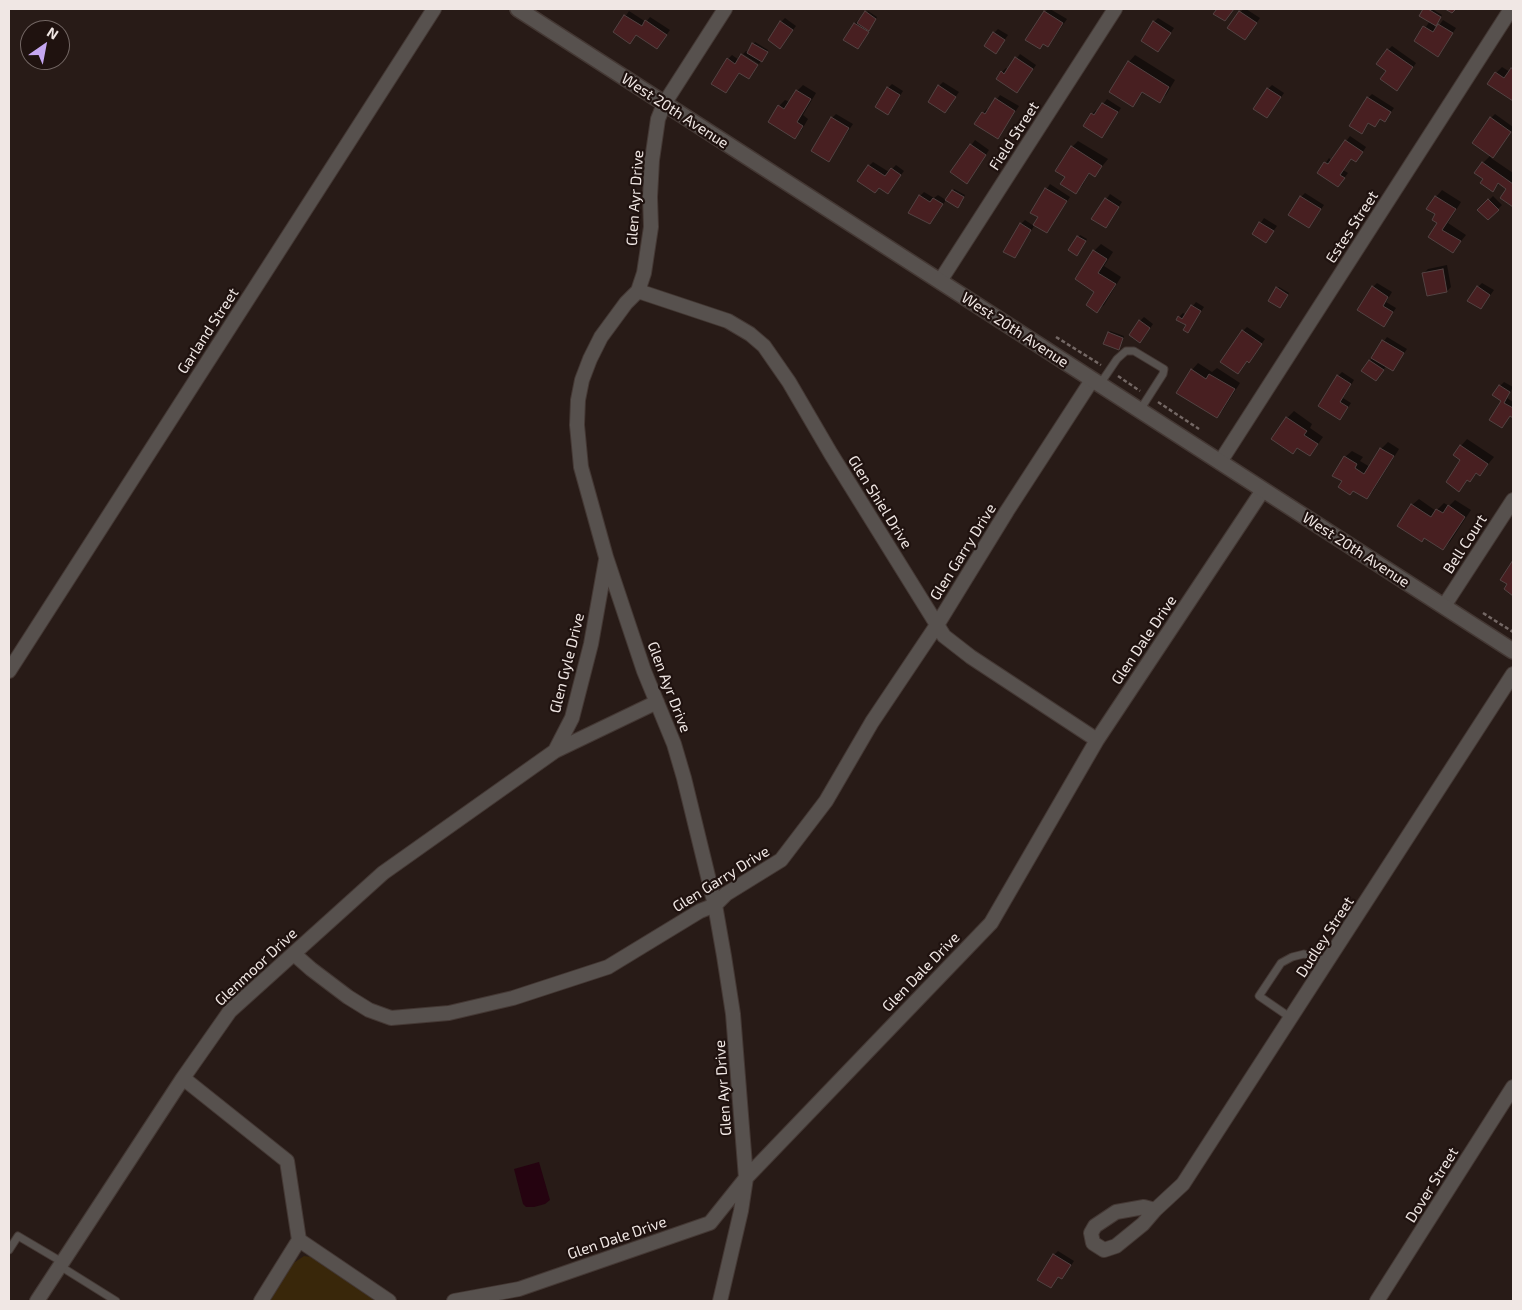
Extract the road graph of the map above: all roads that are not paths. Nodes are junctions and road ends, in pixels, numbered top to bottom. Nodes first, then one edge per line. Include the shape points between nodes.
1 (434, 9) edge
2 (518, 9) edge
3 (725, 9) edge
4 (1115, 9) edge
5 (1511, 9) edge
6 (664, 104) junction
7 (940, 282) junction
8 (638, 291) junction
9 (1096, 382) junction
10 (1140, 410) junction
11 (1220, 462) junction
12 (1263, 490) junction
13 (1513, 500) edge
14 (606, 557) junction
15 (1444, 606) junction
16 (937, 625) junction
17 (1513, 651) edge
18 (9, 670) edge
19 (1513, 674) edge
20 (657, 702) junction
21 (1097, 740) junction
22 (555, 751) junction
23 (715, 905) junction
24 (294, 954) junction
25 (1328, 961) junction
26 (1292, 1018) junction
27 (183, 1078) junction
28 (1513, 1087) edge
29 (746, 1178) junction
30 (1154, 1210) dead end
31 (299, 1240) junction
32 (9, 1250) edge
33 (61, 1264) junction
34 (37, 1301) edge
35 (116, 1301) edge
36 (261, 1301) edge
37 (389, 1301) edge
38 (454, 1301) edge
39 (720, 1301) edge
40 (1377, 1301) edge

1 - 18 street, Garland Street
2 - 6 street, West 20th Avenue
3 - 6 street, Glen Ayr Drive
4 - 7 street, Field Street
5 - 11 street, Estes Street
6 - 7 street, West 20th Avenue
6 - 8 street, Glen Ayr Drive via 658,119 652,160 648,252
7 - 9 street, West 20th Avenue
8 - 14 street, Glen Ayr Drive via 601,337 582,380 578,400 581,467
8 - 16 street, Glen Shiel Drive via 728,321 764,346
9 - 10 street, West 20th Avenue
9 - 10 lane via 1126,351 1134,351 1164,369
9 - 16 street, Glen Garry Drive via 1007,512
10 - 11 street, West 20th Avenue
11 - 12 street, West 20th Avenue
12 - 15 street, West 20th Avenue
12 - 21 street, Glen Dale Drive
13 - 15 street, Bell Court
14 - 20 street, Glen Ayr Drive
14 - 22 street, Glen Gyle Drive via 591,644 572,718
15 - 17 street, West 20th Avenue
16 - 21 street, Glen Shiel Drive via 944,636 971,657
16 - 23 street, Glen Garry Drive via 872,722 826,801 782,860 726,894
19 - 25 street, Dudley Street
20 - 22 street
20 - 23 street, Glen Ayr Drive via 684,778
21 - 29 street, Glen Dale Drive via 991,923
22 - 24 street, Glenmoor Drive via 383,874
23 - 24 street, Glen Garry Drive via 608,967 513,998 449,1013 391,1018 369,1010
23 - 29 street, Glen Ayr Drive via 733,1014
24 - 27 street, Glenmoor Drive via 230,1011
25 - 26 street, Dudley Street
25 - 26 lane via 1304,954 1292,957 1281,963 1260,996
26 - 30 street, Dudley Street via 1183,1184
27 - 31 street via 287,1161
27 - 33 street, Glenmoor Drive
28 - 40 street, Dover Street
29 - 38 street, Glen Dale Drive via 710,1223 519,1289
29 - 39 street, Glen Ayr Drive
31 - 36 street
31 - 37 street
32 - 33 lane via 18,1236
33 - 34 street, Glenmoor Drive
33 - 35 lane

